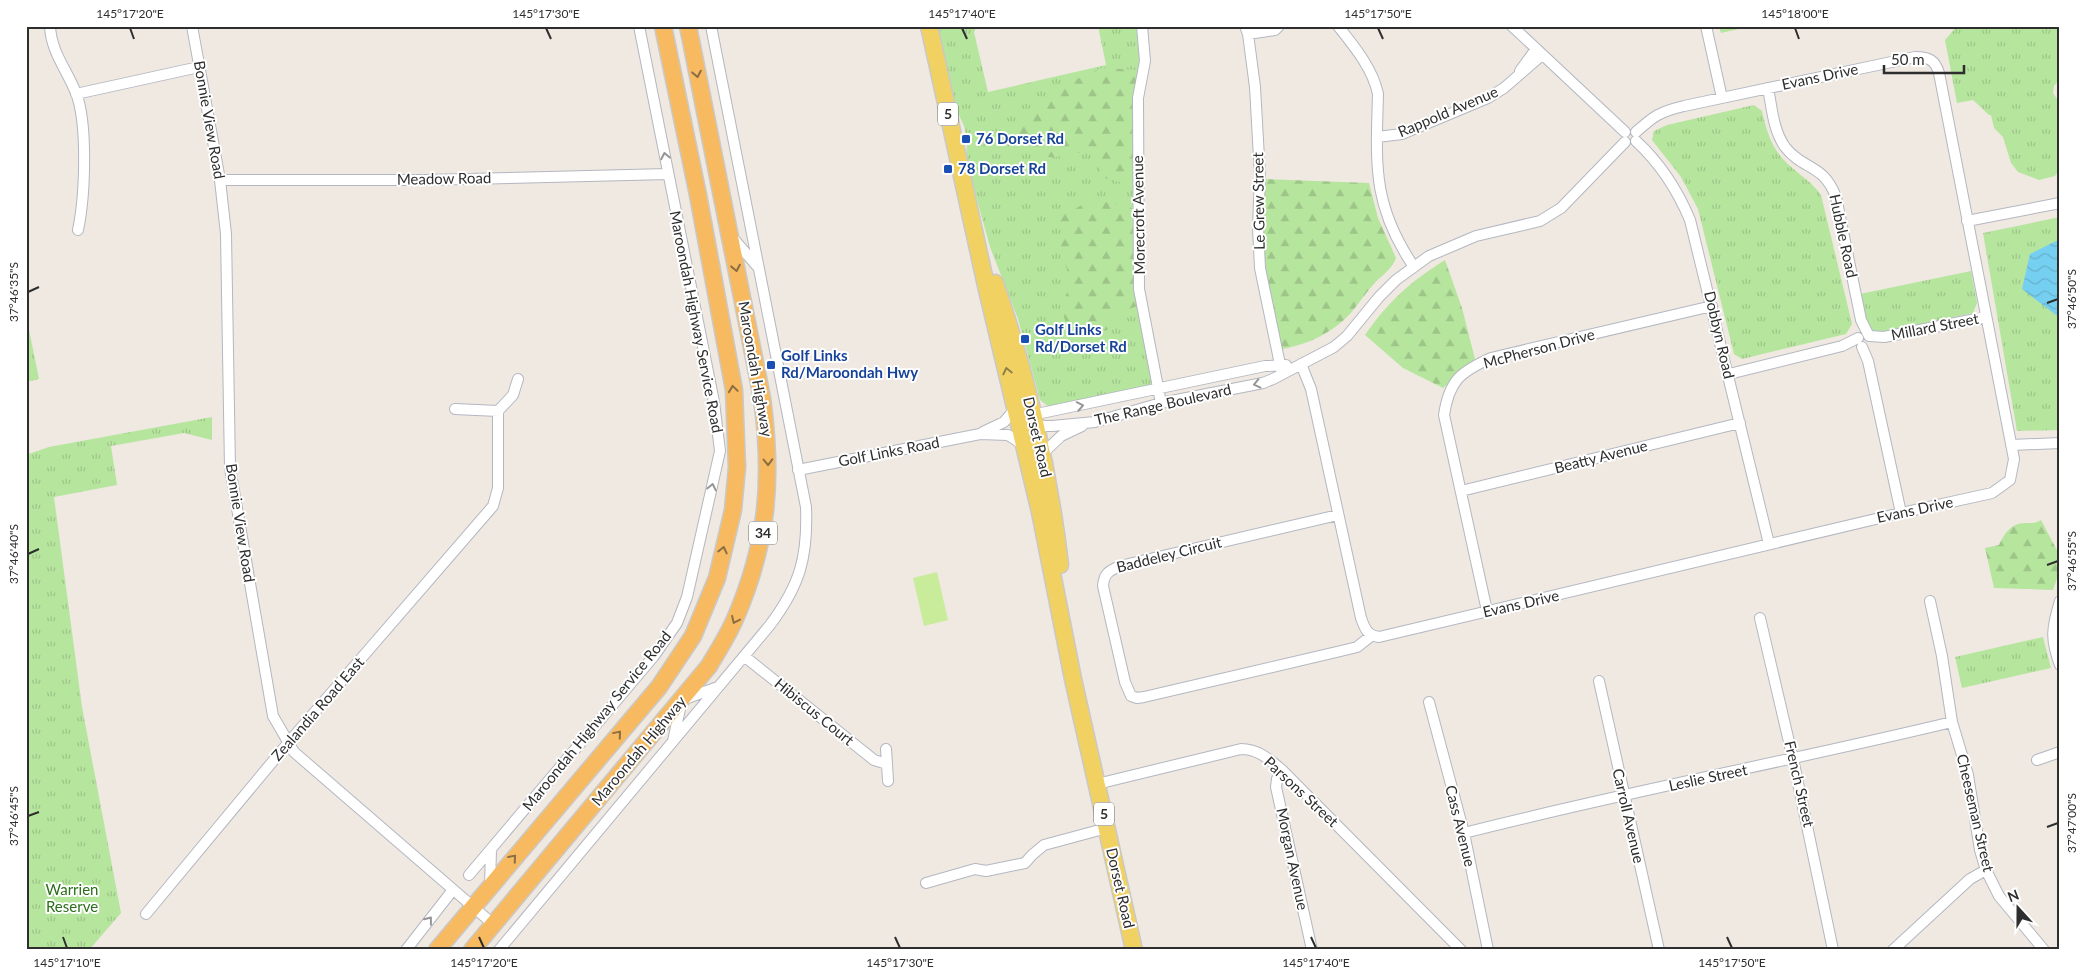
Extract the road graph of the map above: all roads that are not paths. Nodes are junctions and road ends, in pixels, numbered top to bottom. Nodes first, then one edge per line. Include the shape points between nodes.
1 (50, 26) edge
2 (192, 26) edge
3 (639, 26) edge
4 (663, 26) edge
5 (688, 26) edge
6 (711, 26) edge
7 (929, 26) edge
8 (1142, 26) edge
9 (1280, 26) edge
10 (1338, 26) edge
11 (1706, 26) edge
12 (1517, 28) edge
13 (1246, 30) edge
14 (1539, 52) junction
15 (199, 67) junction
16 (1768, 88) junction
17 (76, 94) junction
18 (1722, 98) junction
19 (1377, 137) junction
20 (1631, 137) junction
21 (668, 174) junction
22 (220, 180) junction
23 (2060, 203) edge
24 (1967, 221) junction
25 (78, 230) dead end
26 (730, 234) junction
27 (759, 267) junction
28 (1414, 267) junction
29 (1712, 306) junction
30 (1986, 317) junction
31 (1865, 341) junction
32 (1301, 364) junction
33 (1281, 370) junction
34 (1729, 374) junction
35 (518, 379) dead end
36 (1158, 389) junction
37 (1161, 403) junction
38 (455, 409) dead end
39 (498, 411) junction
40 (1024, 419) junction
41 (1095, 422) junction
42 (1740, 423) junction
43 (980, 434) junction
44 (2060, 443) edge
45 (2011, 445) junction
46 (1025, 446) junction
47 (1041, 455) junction
48 (798, 470) junction
49 (1462, 491) junction
50 (1901, 513) junction
51 (1338, 515) junction
52 (1769, 544) junction
53 (1930, 601) dead end
54 (2060, 602) edge
55 (1487, 611) junction
56 (1760, 618) dead end
57 (1371, 636) junction
58 (744, 656) junction
59 (2060, 665) edge
60 (1073, 679) junction
61 (1599, 681) dead end
62 (719, 687) junction
63 (682, 700) junction
64 (1429, 702) dead end
65 (1952, 722) junction
66 (673, 742) junction
67 (288, 743) junction
68 (886, 749) dead end
69 (2060, 752) edge
70 (1794, 759) junction
71 (2037, 760) dead end
72 (887, 764) junction
73 (1282, 770) junction
74 (888, 781) dead end
75 (1097, 784) junction
76 (1623, 796) junction
77 (1107, 828) junction
78 (1464, 833) junction
79 (491, 849) junction
80 (1986, 870) junction
81 (469, 874) dead end
82 (926, 883) dead end
83 (490, 886) junction
84 (452, 891) junction
85 (472, 908) junction
86 (146, 914) dead end
87 (493, 924) junction
88 (406, 950) edge
89 (437, 950) edge
90 (472, 950) edge
91 (499, 950) edge
92 (1134, 950) edge
93 (1312, 950) edge
94 (1461, 950) edge
95 (1488, 950) edge
96 (1660, 950) edge
97 (1833, 950) edge
98 (1893, 950) edge
99 (2044, 950) edge

1 - 17 street via 50,37 58,60
2 - 15 street, Bonnie View Road
21 -> 3 street, Maroondah Highway Service Road
83 -> 4 highway, Maroondah Highway / 34 via 659,686 693,636 717,578 733,510 737,467 734,390
5 -> 26 highway, Maroondah Highway / 34
6 - 27 street
7 - 40 main road, Dorset Road / 5 via 967,202 1009,324
8 - 36 street, Morecroft Avenue via 1145,61 1138,98 1139,288
9 - 13 street via 1275,30
10 - 19 street via 1369,70 1376,86
11 - 18 street
12 - 14 street
13 - 33 street, Le Grew Street via 1256,106 1260,268
14 - 19 street, Rappold Avenue via 1498,93 1402,134
14 - 20 street
15 - 17 street
15 - 22 street, Bonnie View Road
16 - 18 street, Evans Drive
16 - 24 street, Evans Drive via 1915,58 1930,59 1937,67
16 - 31 street, Hubble Road via 1782,142 1795,157 1825,177 1836,197
17 - 25 street via 82,135 83,207
18 - 20 street, Evans Drive via 1659,113
19 - 28 street via 1382,199 1403,250
20 - 28 street, The Range Boulevard via 1571,199 1551,215 1456,243
20 - 29 street, Dobbyn Road via 1663,170 1681,197 1697,242
21 - 22 street, Meadow Road via 434,180
79 -> 21 street, Maroondah Highway Service Road via 654,656 677,623 687,597 720,451 714,402
22 - 67 street, Bonnie View Road via 226,234 230,468 273,716
23 - 24 street
24 - 30 street, Evans Drive
26 - 27 street
26 -> 63 highway, Maroondah Highway / 34 via 762,398 768,494 762,536 735,620 709,666
27 - 48 street
28 - 32 street, The Range Boulevard via 1396,280 1347,336 1321,355
29 - 34 street, Dobbyn Road
29 - 49 street, McPherson Drive via 1491,358 1467,369 1452,384 1444,416
30 - 31 street, Millard Street
30 - 45 street, Evans Drive
31 - 34 street, Millard Street
31 - 50 street, Hubble Road
32 - 33 street, The Range Boulevard
32 - 51 street via 1311,389
33 - 36 street, The Range Boulevard via 1265,366
33 -> 37 street, The Range Boulevard via 1263,383
34 - 42 street, Dobbyn Road
35 - 39 street via 513,395
36 - 37 street, Morecroft Avenue
40 -> 36 street, The Range Boulevard
37 - 41 street, The Range Boulevard
38 - 39 street
39 - 67 street, Zealandia Road East via 498,488 493,506
40 - 41 street, The Range Boulevard via 1052,426
40 - 43 street, Golf Links Road via 1004,422
40 - 46 main road, Dorset Road / 5
40 - 47 main road, Dorset Road / 5
41 - 47 street via 1061,436
42 - 49 street, Beatty Avenue
42 - 52 street, Dobbyn Road
43 - 46 street, Golf Links Road via 1008,435
43 - 48 street, Golf Links Road
44 - 45 street
45 - 50 street, Evans Drive via 2013,469 2010,480 1999,489
46 - 60 main road, Dorset Road / 5
47 - 60 main road, Dorset Road / 5 via 1054,514
48 - 58 street via 806,507 807,531 796,582 787,602
49 - 55 street, McPherson Drive
50 - 52 street, Evans Drive
51 - 57 street via 1365,630
51 - 57 street, Baddeley Circuit via 1108,571 1103,586 1125,682 1131,696 1144,697 1357,647
52 - 55 street, Evans Drive
53 - 65 street, Cheeseman Street
54 - 59 street via 2052,635
55 - 57 street, Evans Drive via 1389,636
56 - 70 street, French Street
58 - 62 street
58 - 72 street, Hibiscus Court via 874,760
60 - 75 main road, Dorset Road / 5
61 - 76 street, Carroll Avenue
62 - 63 street
62 - 66 street
63 - 66 street
63 - 87 highway, Maroondah Highway / 34
64 - 78 street, Cass Avenue
65 - 70 street, Leslie Street
65 - 80 street, Cheeseman Street via 1968,774
66 - 91 street
67 - 84 street, Bonnie View Road via 294,752
67 - 86 street, Zealandia Road East
68 - 72 street
69 - 71 street
70 - 76 street, Leslie Street
70 - 97 street, French Street
72 - 74 street
73 - 75 street, Parsons Street via 1257,752 1241,749
73 - 93 street, Morgan Avenue via 1276,787
73 - 94 street, Parsons Street
75 - 77 main road, Dorset Road / 5
76 - 78 street, Leslie Street
76 - 96 street, Carroll Avenue
77 - 82 street via 1044,845 1025,863 986,871 974,869
77 - 92 main road, Dorset Road / 5
78 - 95 street, Cass Avenue
79 - 81 street, Maroondah Highway Service Road
79 - 83 street
80 - 98 street via 1970,880
80 - 99 street, Cheeseman Street via 1999,896
83 - 85 highway, Maroondah Highway / 34
84 - 85 street, Bonnie View Road
88 -> 84 street
85 - 87 street, Bonnie View Road
85 - 89 highway, Maroondah Highway / 34
87 - 90 highway, Maroondah Highway / 34

